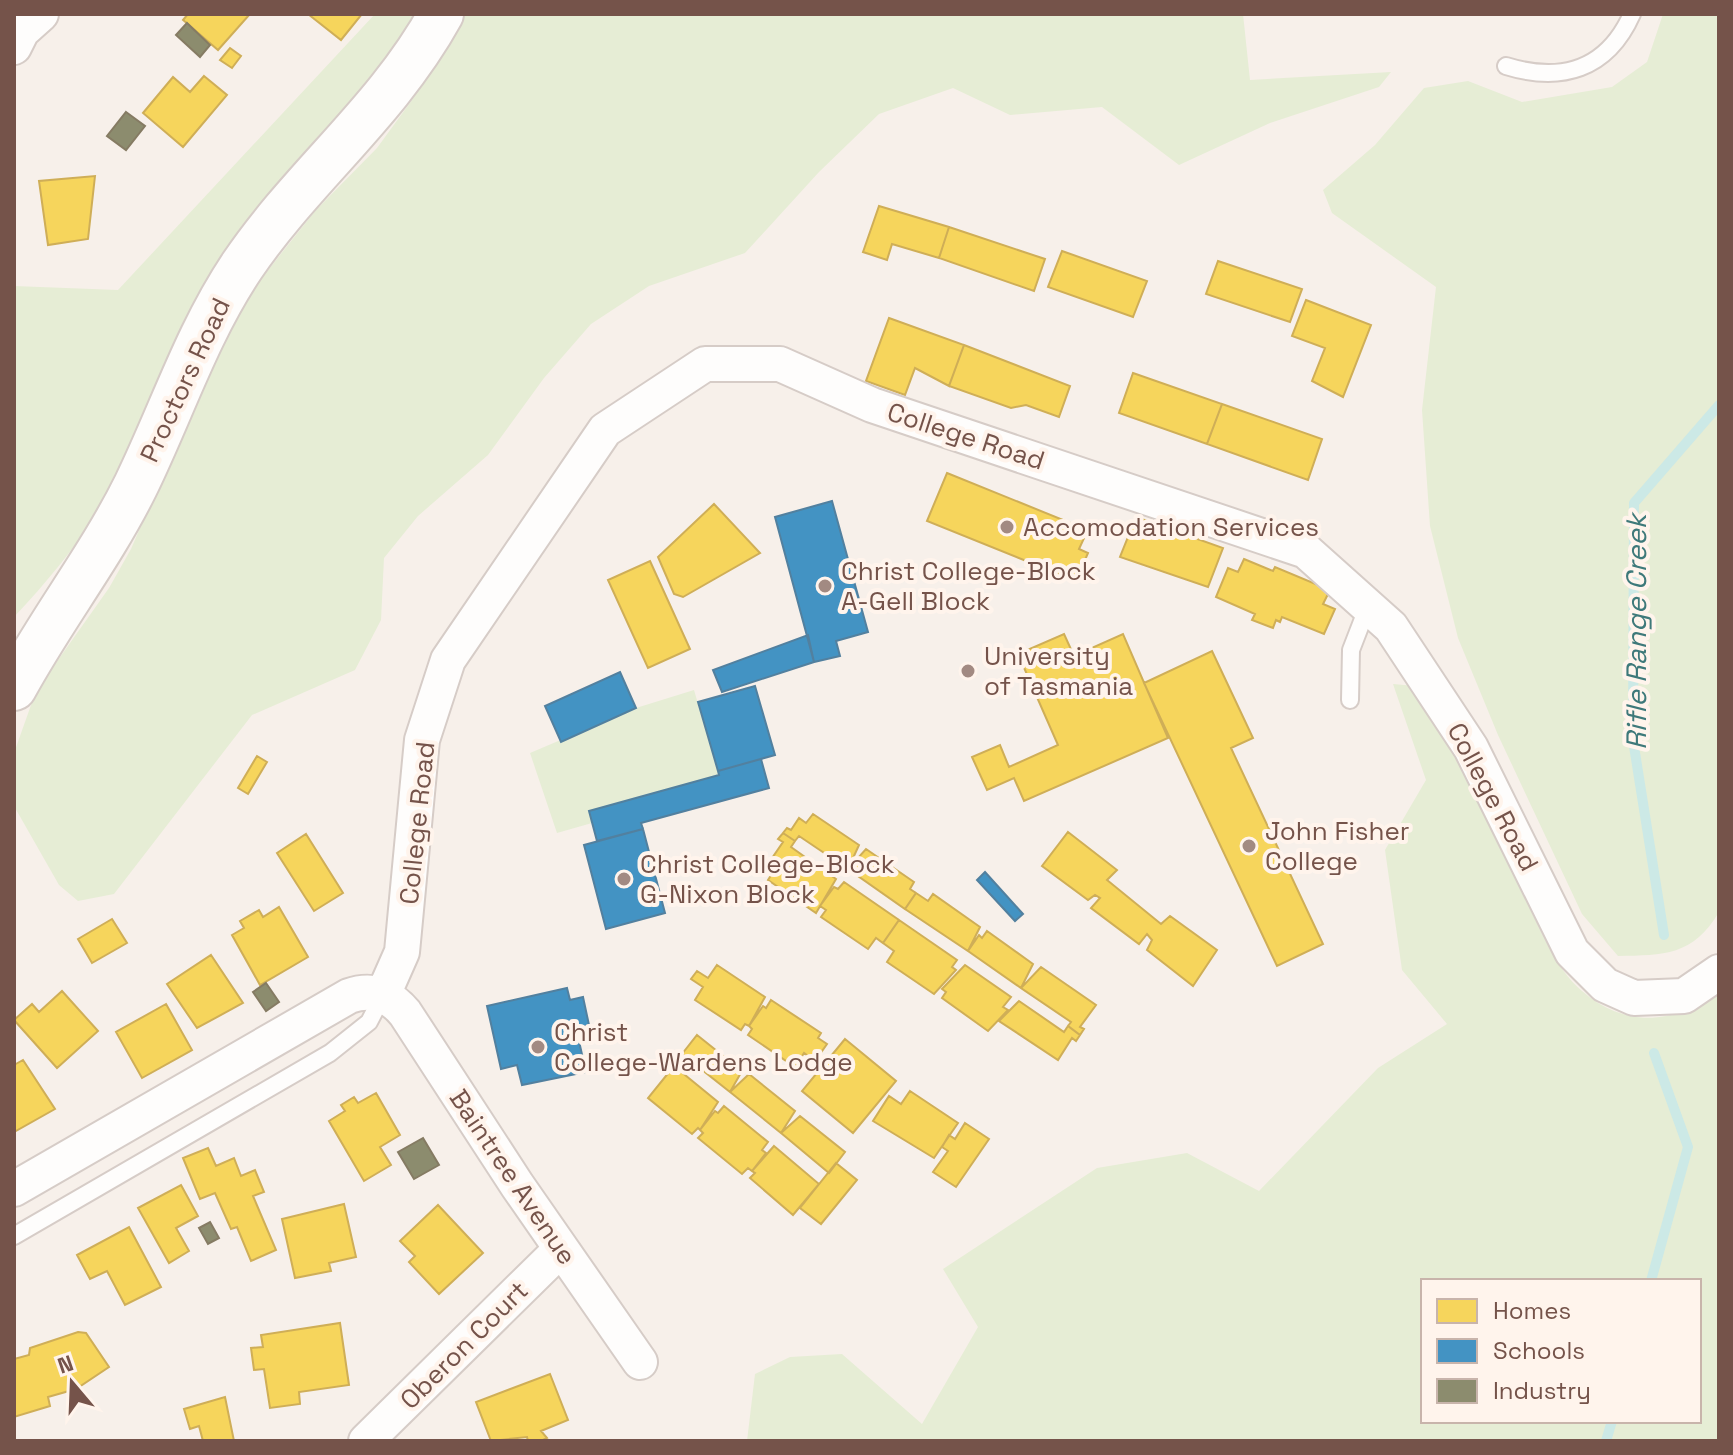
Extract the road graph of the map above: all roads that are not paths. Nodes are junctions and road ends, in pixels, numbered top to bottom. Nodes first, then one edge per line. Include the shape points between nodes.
1 (41, 14) edge
2 (441, 14) edge
3 (1632, 14) edge
4 (14, 47) edge
5 (1506, 66) dead end
6 (1368, 606) junction
7 (14, 688) edge
8 (1350, 700) dead end
9 (1719, 972) edge
10 (383, 995) junction
11 (14, 1189) edge
12 (14, 1236) edge
13 (561, 1249) junction
14 (640, 1362) dead end
15 (366, 1441) edge

1 - 4 street
2 - 7 street, Proctors Road via 400,80 275,222 218,303 137,483
3 - 5 lane via 1605,54 1580,68 1558,75
6 - 8 lane via 1351,650
6 - 9 street, College Road via 1391,627 1471,748 1572,952 1605,985 1634,998 1684,996
6 - 10 street, College Road via 1306,551 872,405 780,364 705,364 605,430 448,660 422,740 402,952
10 - 11 street via 349,996
10 - 12 lane via 369,1022 330,1053
10 - 13 street, Baintree Avenue via 405,1013
13 - 14 street, Baintree Avenue
13 - 15 street, Oberon Court

